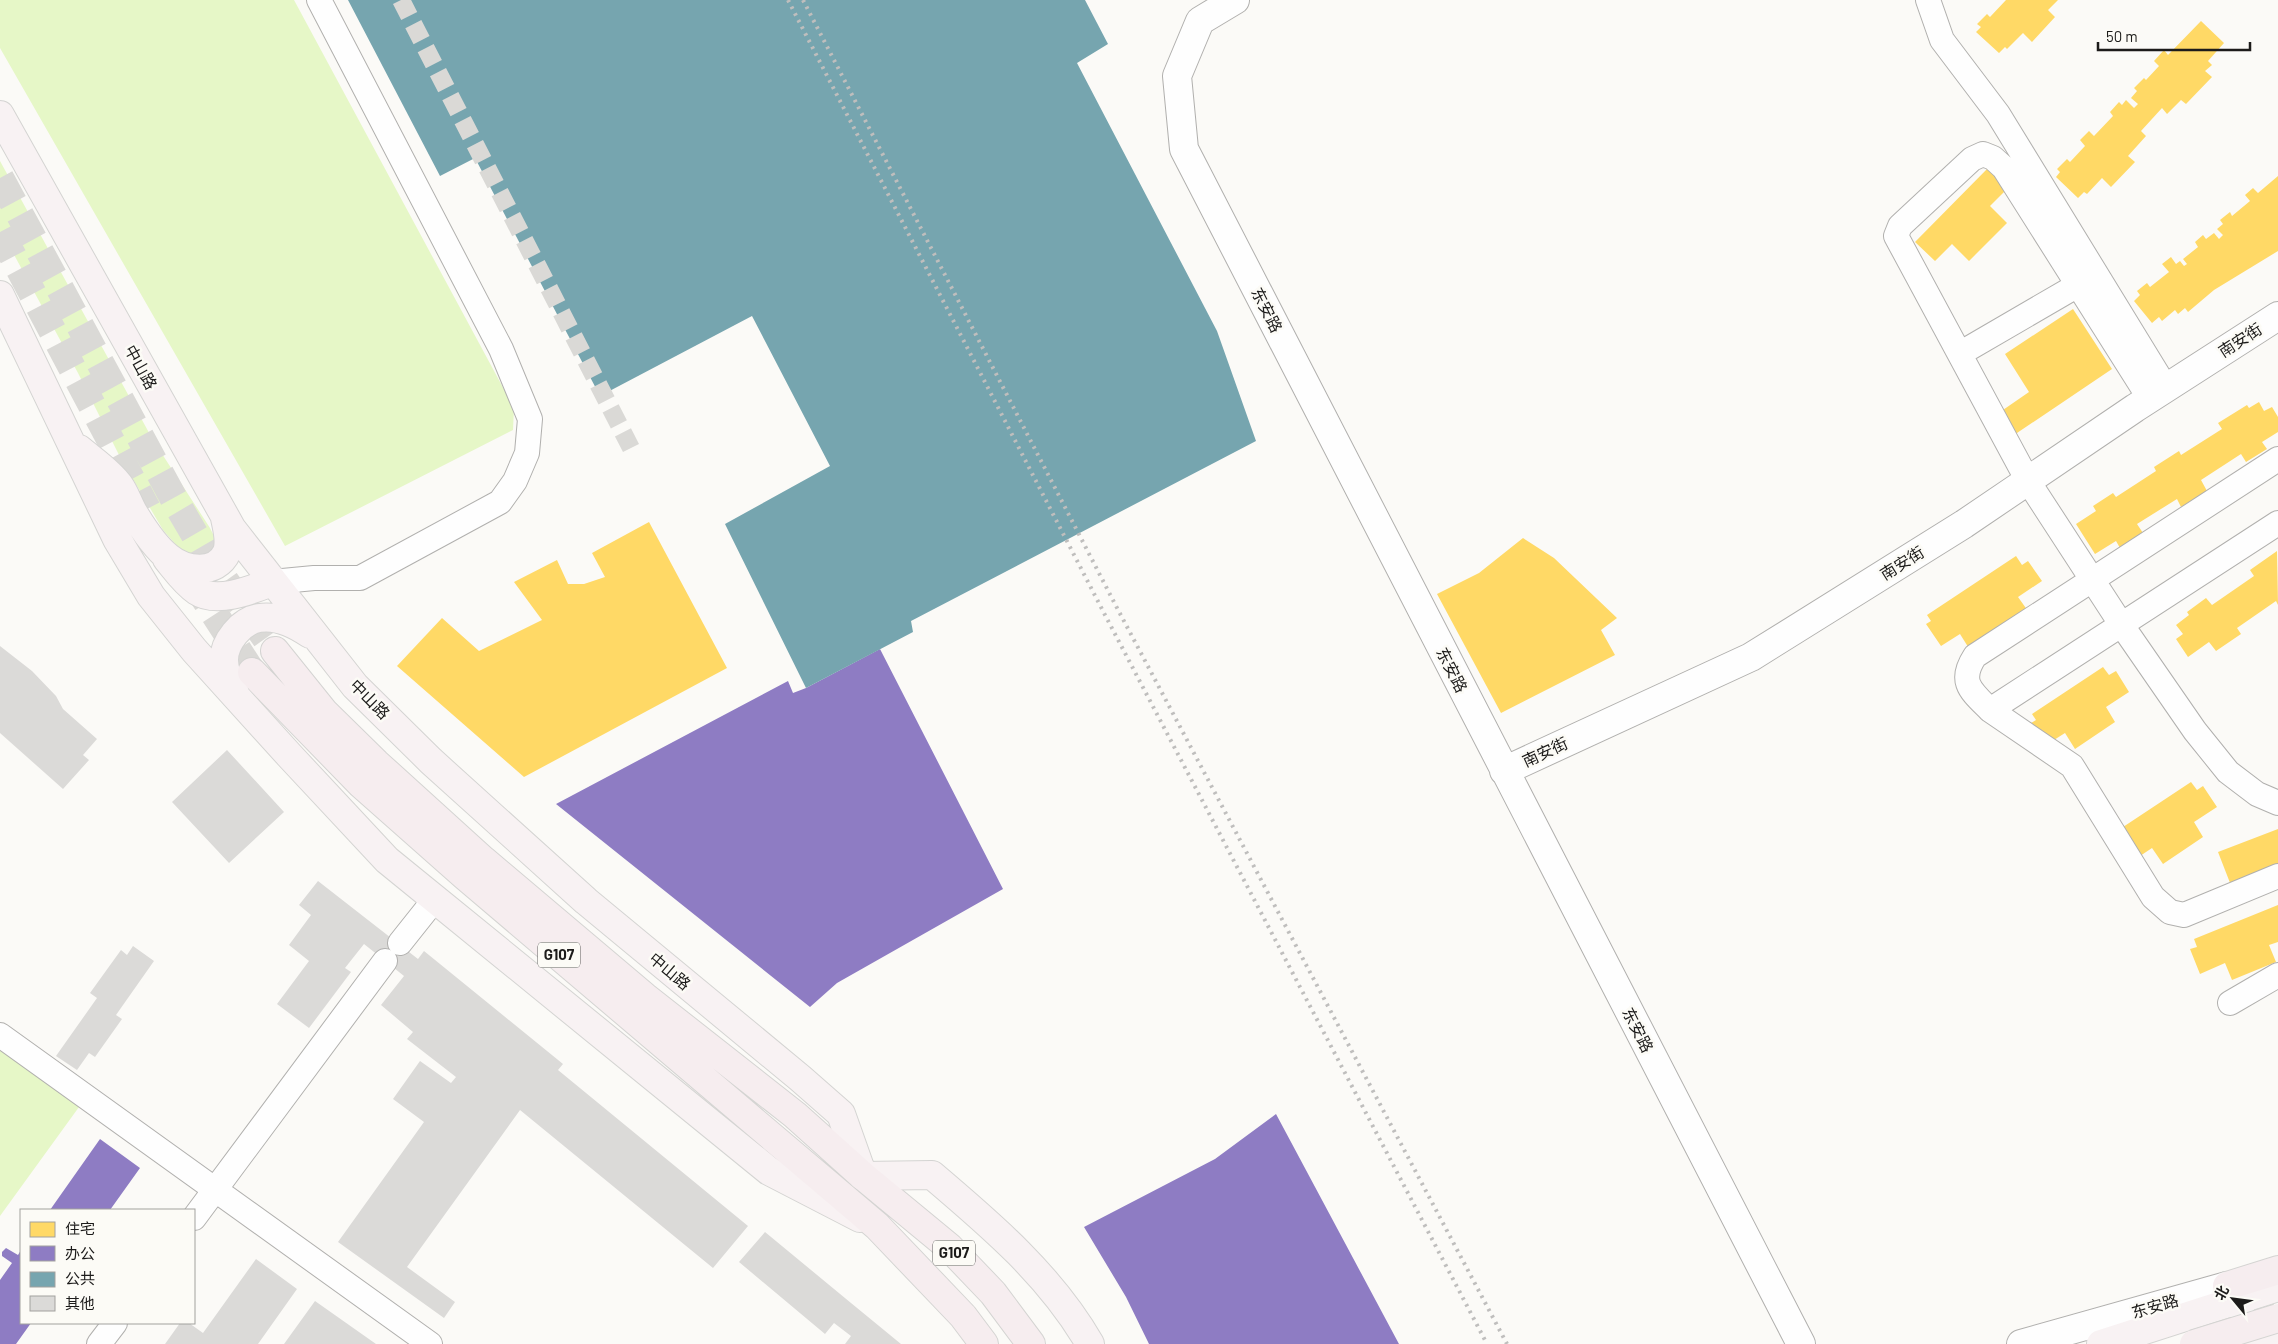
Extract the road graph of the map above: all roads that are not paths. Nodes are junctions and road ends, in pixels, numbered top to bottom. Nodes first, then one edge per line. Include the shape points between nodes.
1 (319, 0) edge
2 (1235, 0) edge
3 (1928, 0) edge
4 (0, 116) edge
5 (2078, 285) junction
6 (0, 295) edge
7 (2278, 316) edge
8 (1961, 353) junction
9 (2158, 393) junction
10 (71, 441) junction
11 (2278, 459) edge
12 (2028, 481) junction
13 (225, 517) junction
14 (2278, 523) edge
15 (155, 544) junction
16 (2092, 579) junction
17 (272, 582) junction
18 (2122, 624) junction
19 (318, 639) junction
20 (275, 651) tunnel mouth
21 (252, 672) tunnel mouth
22 (239, 699) junction
23 (1990, 710) junction
24 (1504, 771) junction
25 (2278, 803) edge
26 (2278, 876) edge
27 (436, 899) junction
28 (2278, 975) edge
29 (2230, 1003) dead end
30 (0, 1035) edge
31 (863, 1176) junction
32 (215, 1189) junction
33 (195, 1217) edge
34 (876, 1226) junction
35 (2278, 1270) edge
36 (2278, 1287) edge
37 (2232, 1293) junction
38 (2278, 1318) edge
39 (114, 1324) edge
40 (2261, 1342) edge
41 (99, 1344) edge
42 (430, 1344) edge
43 (984, 1344) edge
44 (1030, 1344) edge
45 (1090, 1344) edge
46 (1802, 1344) edge
47 (2021, 1344) edge
48 (2101, 1344) edge
49 (2194, 1344) edge

1 - 17 street via 500,349 530,419 527,453 515,481 500,502 360,578
2 - 24 street, 东安路 via 1200,21 1177,76 1184,148
3 - 9 street via 1942,40 1998,114
4 - 13 main road, 中山路
5 - 8 street
5 - 8 street via 2004,168 1983,154 1972,159 1900,226 1896,236
5 - 9 street
6 - 10 main road
7 - 9 street, 南安街
8 - 12 street
9 - 12 street, 南安街
10 - 15 main road via 119,484 134,514
10 - 22 main road via 117,539 151,596
11 - 16 street
12 - 16 street
12 - 24 street, 南安街 via 1750,657
13 - 15 main road via 229,534 227,551 217,564 202,570 169,558
13 - 17 main road, 中山路
14 - 18 street
15 - 17 main road via 183,579 205,595 249,591
16 - 18 street
16 - 23 street via 1975,656 1967,668 1966,680 1973,693
17 - 19 main road, 中山路
18 - 23 street
18 - 25 street via 2195,731 2228,772 2257,794
19 - 22 main road via 279,620 259,618 241,626 232,638 224,659 229,681
19 - 31 main road, 中山路 via 355,686 485,811 586,901 841,1114
20 - 31 highway, G107 via 331,718 483,860 645,997 796,1115
21 - 34 highway, G107 via 369,791
22 - 27 main road via 387,860
23 - 26 street via 2072,766 2154,897 2170,912 2184,915
24 - 46 street, 东安路
27 - 32 street via 392,952
27 - 34 main road via 769,1171
28 - 29 street
30 - 32 street
31 - 44 highway, G107 via 949,1247 993,1293
31 - 45 main road via 932,1174 1013,1246 1074,1316
32 - 33 street
32 - 42 street
34 - 43 highway, G107 via 963,1316
35 - 37 highway
36 - 37 main road
37 - 40 street
37 - 47 street, 东安路
37 - 48 main road
38 - 49 highway, bridge
39 - 41 street

